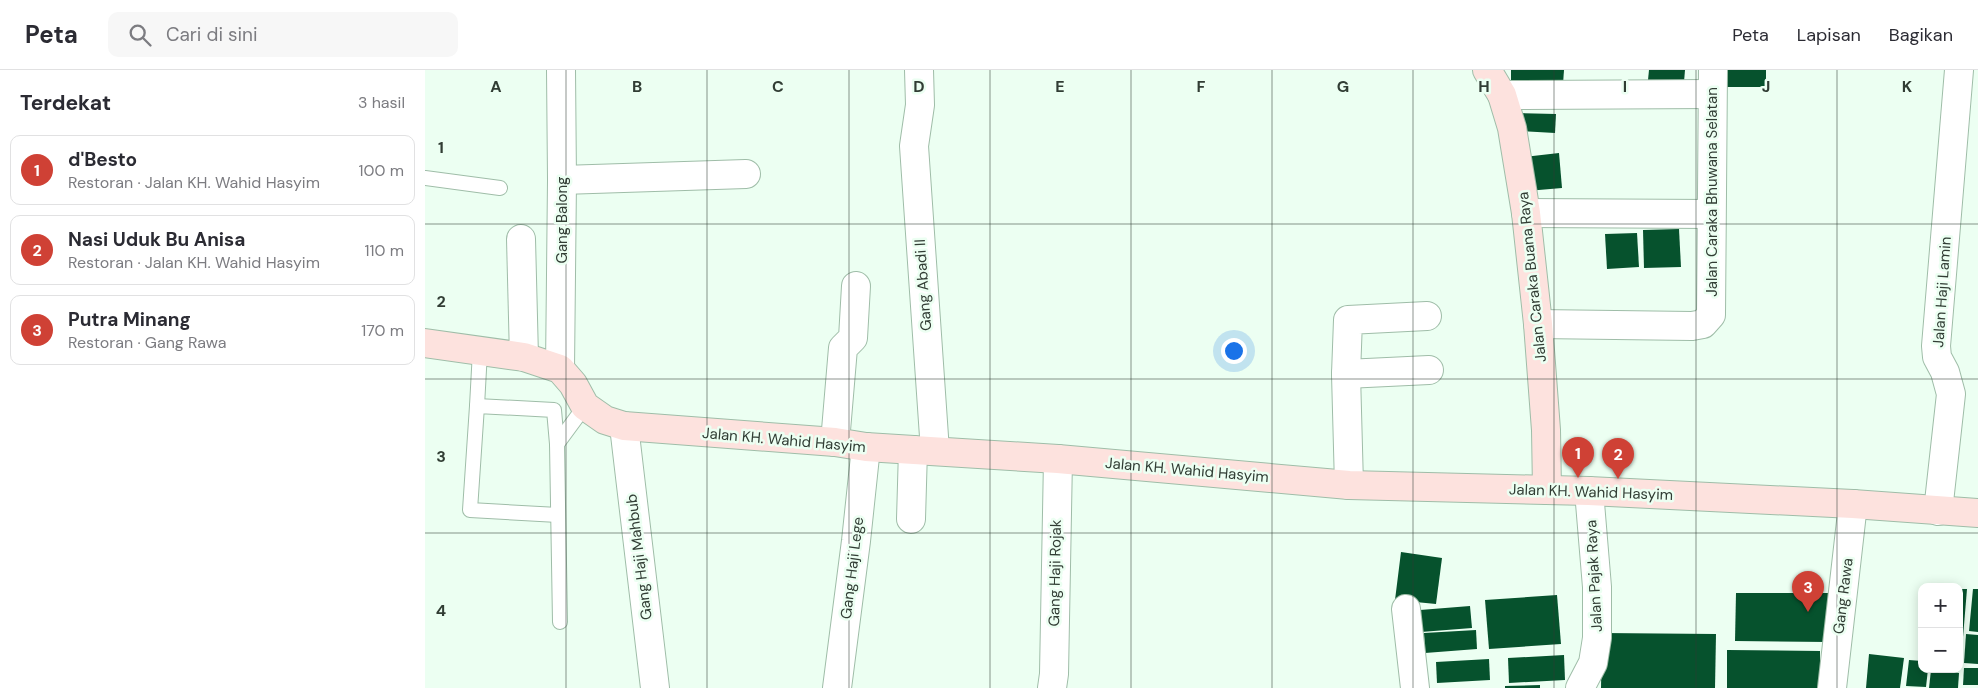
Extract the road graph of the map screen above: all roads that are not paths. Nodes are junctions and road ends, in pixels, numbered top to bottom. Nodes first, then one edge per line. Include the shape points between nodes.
1 (561, 70) edge
2 (919, 70) edge
3 (1487, 70) edge
4 (1959, 70) edge
5 (1712, 82) edge
6 (1502, 95) junction
7 (746, 174) dead end
8 (425, 178) edge
9 (562, 180) junction
10 (500, 188) dead end
11 (1526, 213) junction
12 (1711, 214) junction
13 (521, 239) dead end
14 (856, 286) dead end
15 (1427, 316) dead end
16 (1538, 324) junction
17 (425, 343) edge
18 (480, 351) junction
19 (524, 357) junction
20 (560, 369) junction
21 (1429, 370) dead end
22 (1346, 374) junction
23 (477, 406) junction
24 (585, 406) junction
25 (624, 426) junction
26 (835, 442) junction
27 (557, 444) junction
28 (866, 447) junction
29 (924, 450) junction
30 (1058, 459) junction
31 (1349, 485) junction
32 (1547, 490) junction
33 (1589, 491) junction
34 (1853, 504) junction
35 (1938, 511) junction
36 (1978, 513) edge
37 (558, 515) junction
38 (911, 519) dead end
39 (1406, 610) dead end
40 (560, 622) dead end
41 (655, 688) edge
42 (837, 688) edge
43 (1052, 688) edge
44 (1415, 688) edge
45 (1580, 688) edge
46 (1832, 688) edge

1 - 9 street, Gang Balong
2 - 29 street, Gang Abadi II via 914,146
3 - 6 street, Jalan Caraka Buana Raya
4 - 35 street, Jalan Haji Lamin via 1936,346 1951,394
5 - 6 street
5 - 12 street, Jalan Caraka Bhuwana Selatan
6 - 11 street, Jalan Caraka Buana Raya via 1512,128
7 - 9 street
8 - 10 lane
9 - 20 street, Gang Balong
11 - 12 street
11 - 16 street, Jalan Caraka Buana Raya
12 - 16 street, Jalan Caraka Bhuwana Selatan via 1711,314 1703,324
13 - 19 street
14 - 26 street via 853,338 843,348
15 - 22 street via 1348,320
16 - 32 street, Jalan Caraka Buana Raya via 1547,430
17 - 18 street
18 - 19 street
18 - 23 lane
19 - 20 street
20 - 24 street, Jalan KH. Wahid Hasyim
21 - 22 street
22 - 31 street
23 - 27 lane via 554,410
23 - 37 lane via 470,510
24 - 25 street, Jalan KH. Wahid Hasyim via 605,420
24 - 27 lane
25 - 26 street, Jalan KH. Wahid Hasyim
25 - 41 street, Gang Haji Mahbub
26 - 28 street, Jalan KH. Wahid Hasyim
27 - 37 lane
28 - 29 street, Jalan KH. Wahid Hasyim
28 - 42 street, Gang Haji Lege
29 - 30 street, Jalan KH. Wahid Hasyim
29 - 38 street, Gang Abadi II
30 - 31 street, Jalan KH. Wahid Hasyim
30 - 43 street, Gang Haji Rojak
31 - 32 street, Jalan KH. Wahid Hasyim
32 - 33 street, Jalan KH. Wahid Hasyim
33 - 34 street, Jalan KH. Wahid Hasyim
33 - 45 street, Jalan Pajak Raya via 1597,586 1597,638 1593,663
34 - 35 street, Jalan KH. Wahid Hasyim
34 - 46 street, Gang Rawa
35 - 36 street, Jalan KH. Wahid Hasyim
37 - 40 lane
39 - 44 street

